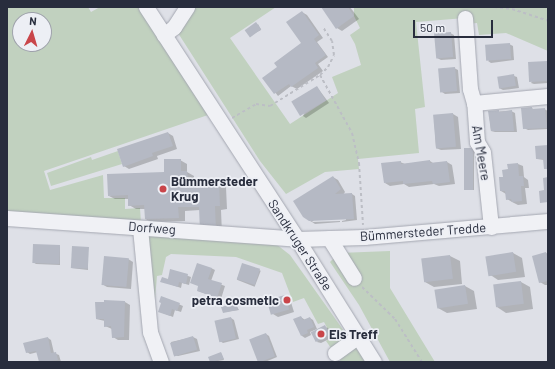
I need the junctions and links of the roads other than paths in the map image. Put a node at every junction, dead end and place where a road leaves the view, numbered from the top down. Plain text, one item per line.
1 (146, 7) edge
2 (187, 7) edge
3 (465, 18) dead end
4 (164, 35) junction
5 (548, 96) edge
6 (474, 103) junction
7 (7, 218) edge
8 (548, 221) edge
9 (490, 227) junction
10 (140, 228) junction
11 (329, 238) junction
12 (297, 239) junction
13 (354, 278) road end
14 (358, 336) junction
15 (335, 353) dead end
16 (161, 362) edge
17 (374, 362) edge

1 - 4 street, Sandkruger Straße
2 - 4 street
3 - 6 street, Am Meere
4 - 12 street, Sandkruger Straße
5 - 6 street
6 - 9 street, Am Meere
7 - 10 street, Dorfweg
8 - 9 street, Bümmersteder Tredde
9 - 11 street, Bümmersteder Tredde
10 - 12 street, Dorfweg
10 - 16 street
11 - 12 street, Bümmersteder Tredde
11 - 13 street
12 - 14 street, Sandkruger Straße
14 - 15 street
14 - 17 street, Sandkruger Straße

